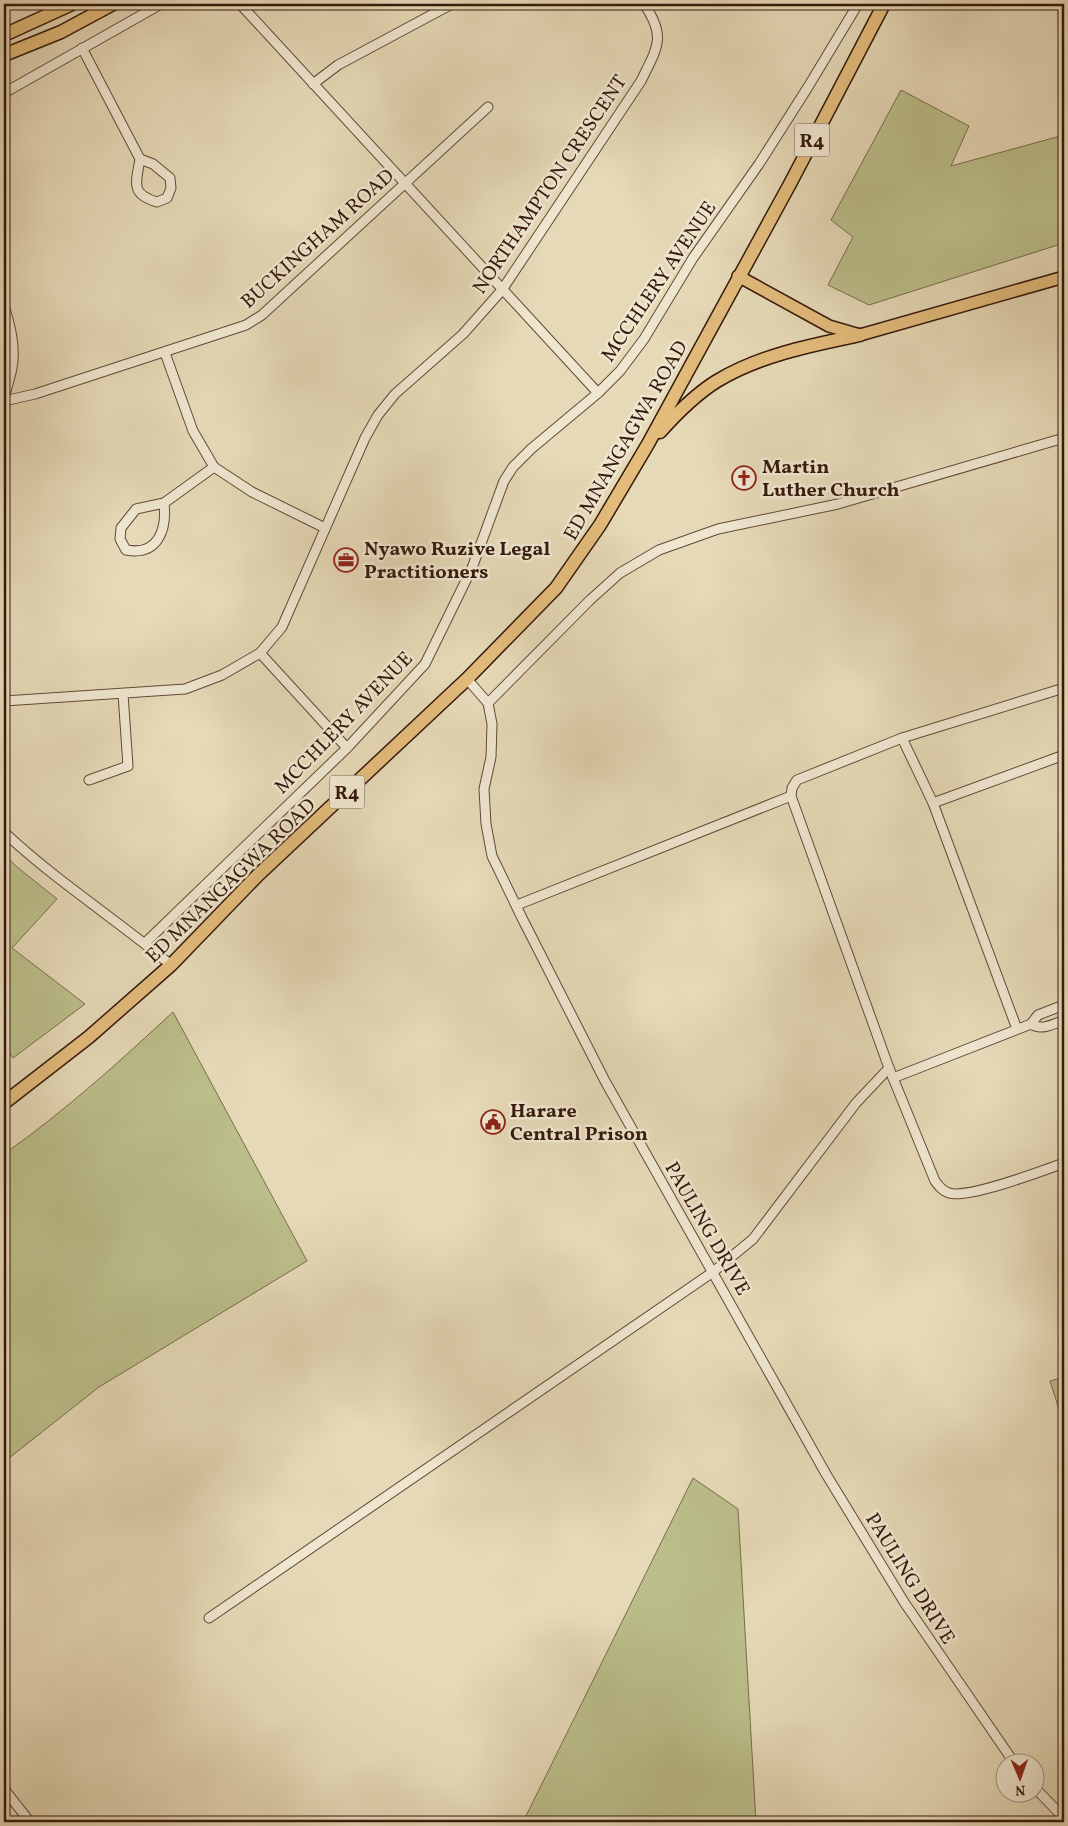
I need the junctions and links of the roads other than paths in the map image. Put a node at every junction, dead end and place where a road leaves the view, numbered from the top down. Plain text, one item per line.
1 (72, 4) edge
2 (113, 4) edge
3 (162, 4) edge
4 (240, 4) edge
5 (452, 4) edge
6 (644, 4) edge
7 (858, 4) edge
8 (882, 5) edge
9 (4, 35) edge
10 (82, 48) junction
11 (4, 55) edge
12 (313, 84) junction
13 (4, 94) edge
14 (488, 107) dead end
15 (140, 159) junction
16 (405, 183) junction
17 (738, 276) junction
18 (1064, 277) edge
19 (502, 290) junction
20 (4, 305) edge
21 (860, 336) junction
22 (165, 353) junction
23 (598, 393) junction
24 (4, 400) edge
25 (1064, 438) edge
26 (648, 444) junction
27 (214, 467) junction
28 (164, 503) junction
29 (324, 528) junction
30 (260, 653) junction
31 (467, 679) junction
32 (1064, 688) edge
33 (123, 694) junction
34 (4, 701) edge
35 (488, 704) junction
36 (902, 738) junction
37 (347, 748) junction
38 (1064, 755) edge
39 (89, 780) dead end
40 (790, 796) junction
41 (933, 803) junction
42 (4, 832) edge
43 (517, 906) junction
44 (145, 943) junction
45 (171, 965) junction
46 (1064, 1005) edge
47 (1064, 1020) edge
48 (1032, 1024) junction
49 (1017, 1029) junction
50 (889, 1068) junction
51 (893, 1078) junction
52 (4, 1103) edge
53 (1064, 1163) edge
54 (713, 1272) junction
55 (209, 1618) dead end
56 (1008, 1754) edge
57 (4, 1788) edge
58 (1046, 1799) edge
59 (1064, 1818) edge
60 (30, 1822) edge

1 - 9 highway
2 - 11 highway
3 - 10 street
4 - 12 street
5 - 12 street
6 - 19 street, NORTHAMPTON CRESCENT
7 - 23 street, MCCHLERY AVENUE
8 - 17 highway, R4
10 - 13 street
10 - 15 street
12 - 16 street
14 - 16 street, BUCKINGHAM ROAD
15 - 15 street
16 - 19 street
16 - 22 street, BUCKINGHAM ROAD
17 - 21 main road
17 - 26 highway, ED MNANGAGWA ROAD / R4
18 - 21 main road
19 - 23 street
19 - 29 street, NORTHAMPTON CRESCENT
20 - 24 street
21 - 26 highway
22 - 24 street, BUCKINGHAM ROAD
22 - 27 street
23 - 37 street, MCCHLERY AVENUE
25 - 35 street
26 - 31 highway, ED MNANGAGWA ROAD / R4
27 - 28 street
27 - 29 street
28 - 28 street
29 - 30 street, NORTHAMPTON CRESCENT
30 - 33 street, NORTHAMPTON CRESCENT
30 - 37 street
31 - 35 street
31 - 45 highway, ED MNANGAGWA ROAD / R4
32 - 36 street
33 - 34 street, NORTHAMPTON CRESCENT
33 - 39 street
35 - 43 street, PAULING DRIVE
36 - 40 street
36 - 41 street
37 - 44 street, MCCHLERY AVENUE
38 - 41 street
40 - 43 street
40 - 50 street
41 - 49 street
42 - 44 street
43 - 54 street, PAULING DRIVE
44 - 45 street
45 - 52 highway, ED MNANGAGWA ROAD / R4
46 - 48 street
47 - 48 street
48 - 49 street
49 - 51 street
50 - 51 street
50 - 54 street
51 - 53 street
54 - 55 street
54 - 56 street, PAULING DRIVE
57 - 60 street
58 - 59 street

